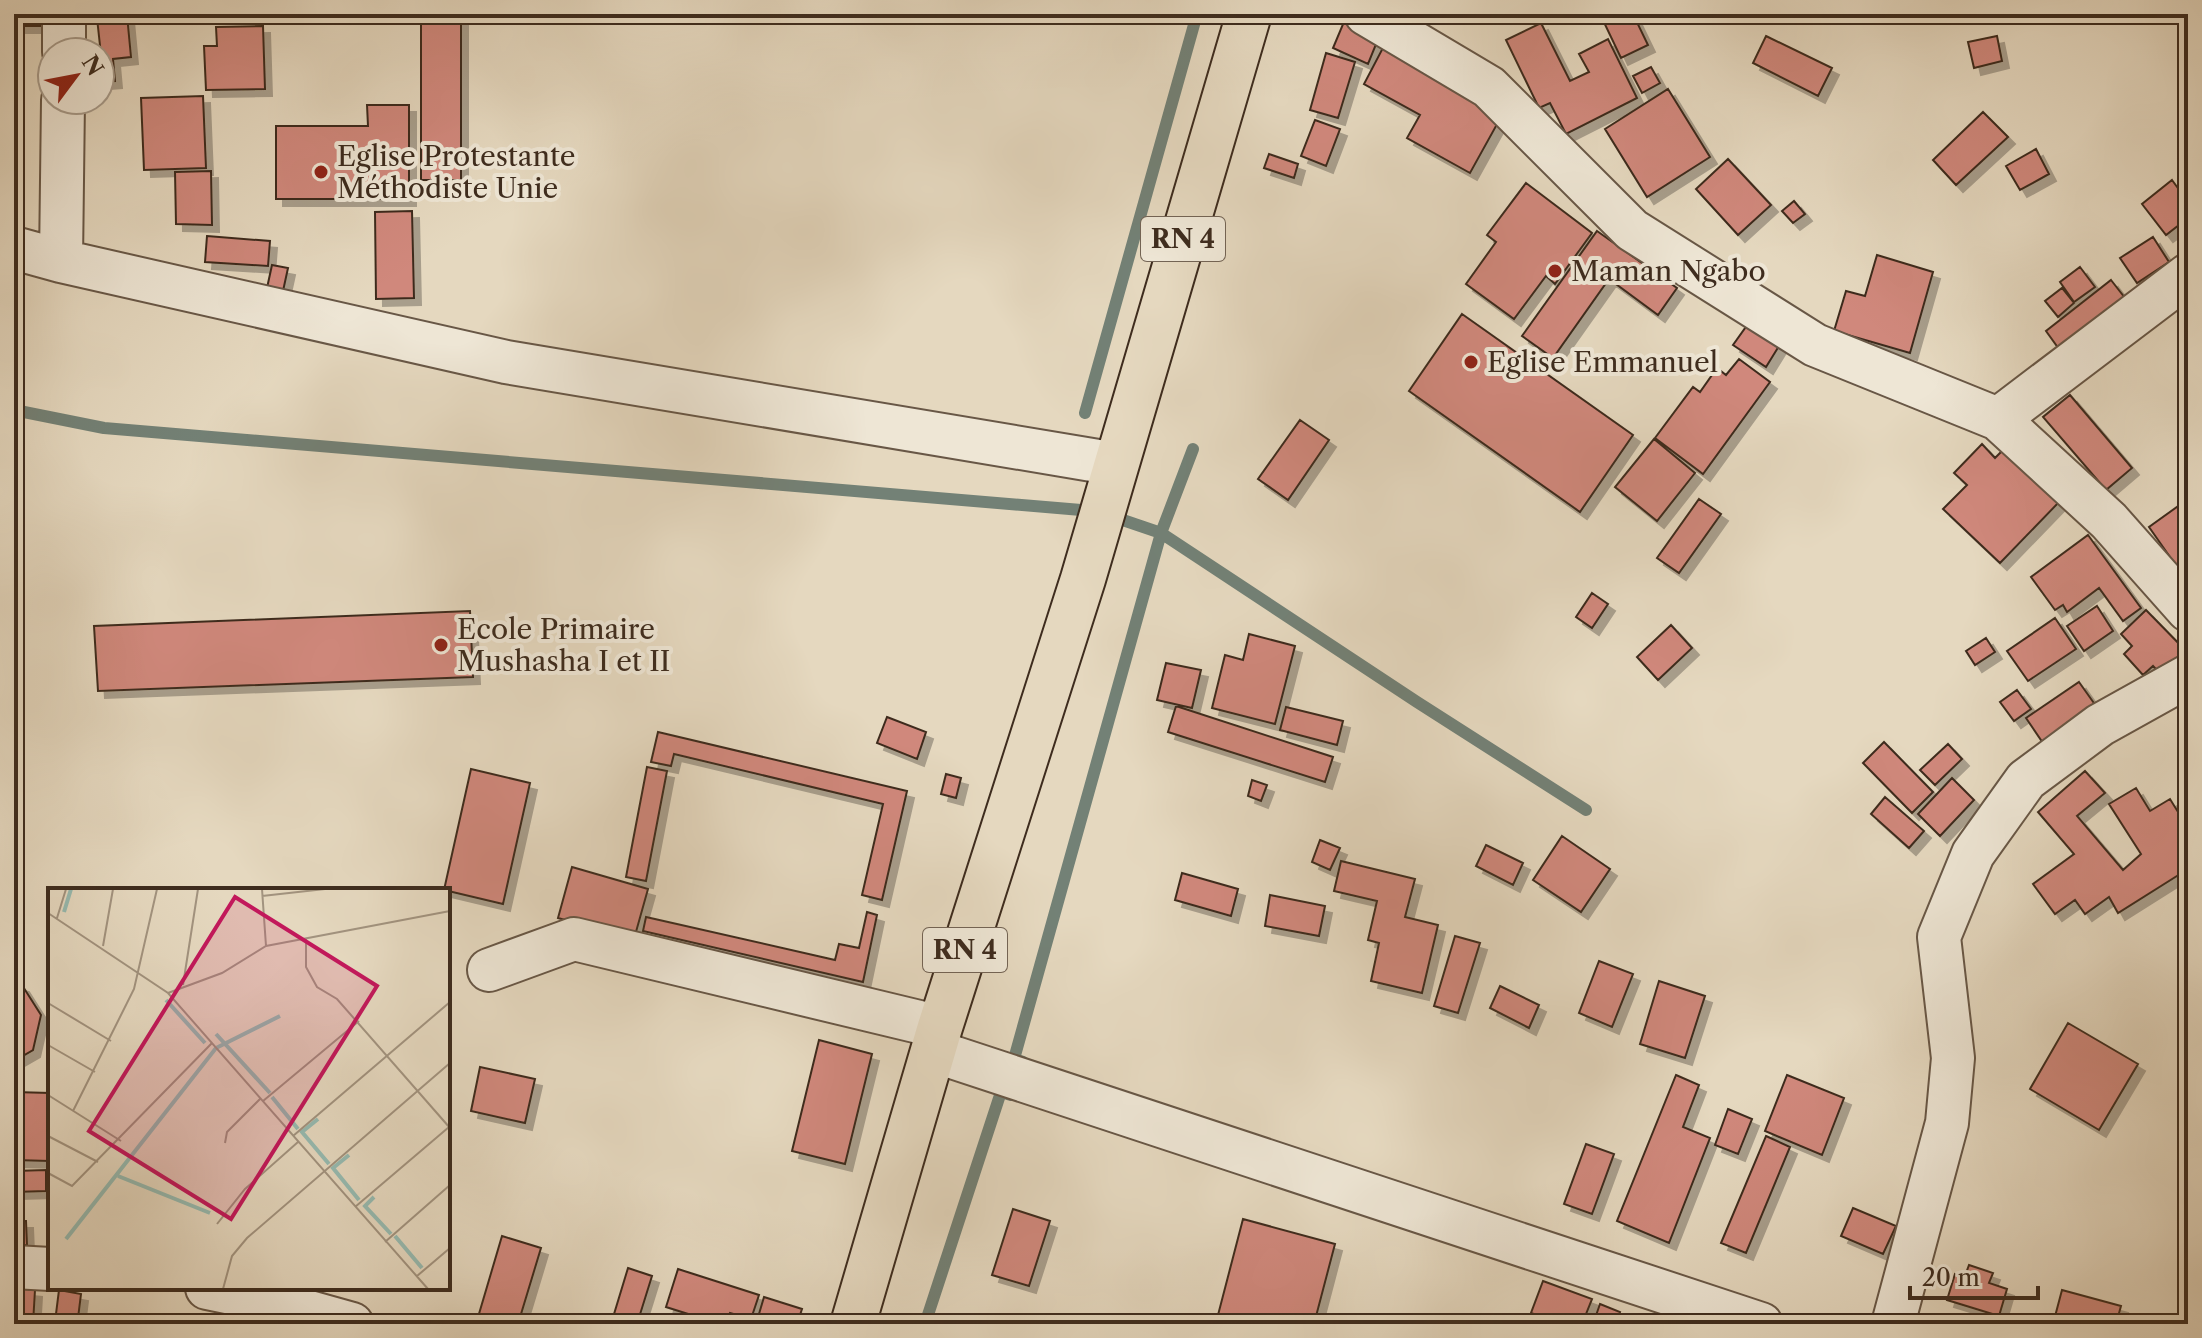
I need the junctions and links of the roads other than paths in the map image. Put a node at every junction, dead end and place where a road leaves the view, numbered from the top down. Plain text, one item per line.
1 (64, 14) edge
2 (1249, 14) edge
3 (1382, 17) edge
4 (64, 36) edge
5 (63, 116) edge
6 (14, 248) edge
7 (61, 261) junction
8 (2188, 275) edge
9 (1998, 419) junction
10 (1116, 464) junction
11 (2188, 610) edge
12 (2188, 676) edge
13 (489, 970) dead end
14 (937, 1039) junction
15 (14, 1267) edge
16 (48, 1269) edge
17 (217, 1290) edge
18 (352, 1324) edge
19 (853, 1324) edge
20 (1761, 1324) edge
21 (1893, 1324) edge

1 - 4 street
2 - 10 main road, RN 4
3 - 9 street
5 - 7 street
6 - 7 street
7 - 10 street
8 - 9 street
9 - 11 street
10 - 14 main road, RN 4
12 - 21 street
13 - 14 street
14 - 19 main road, RN 4
14 - 20 street
15 - 16 street
17 - 18 street

